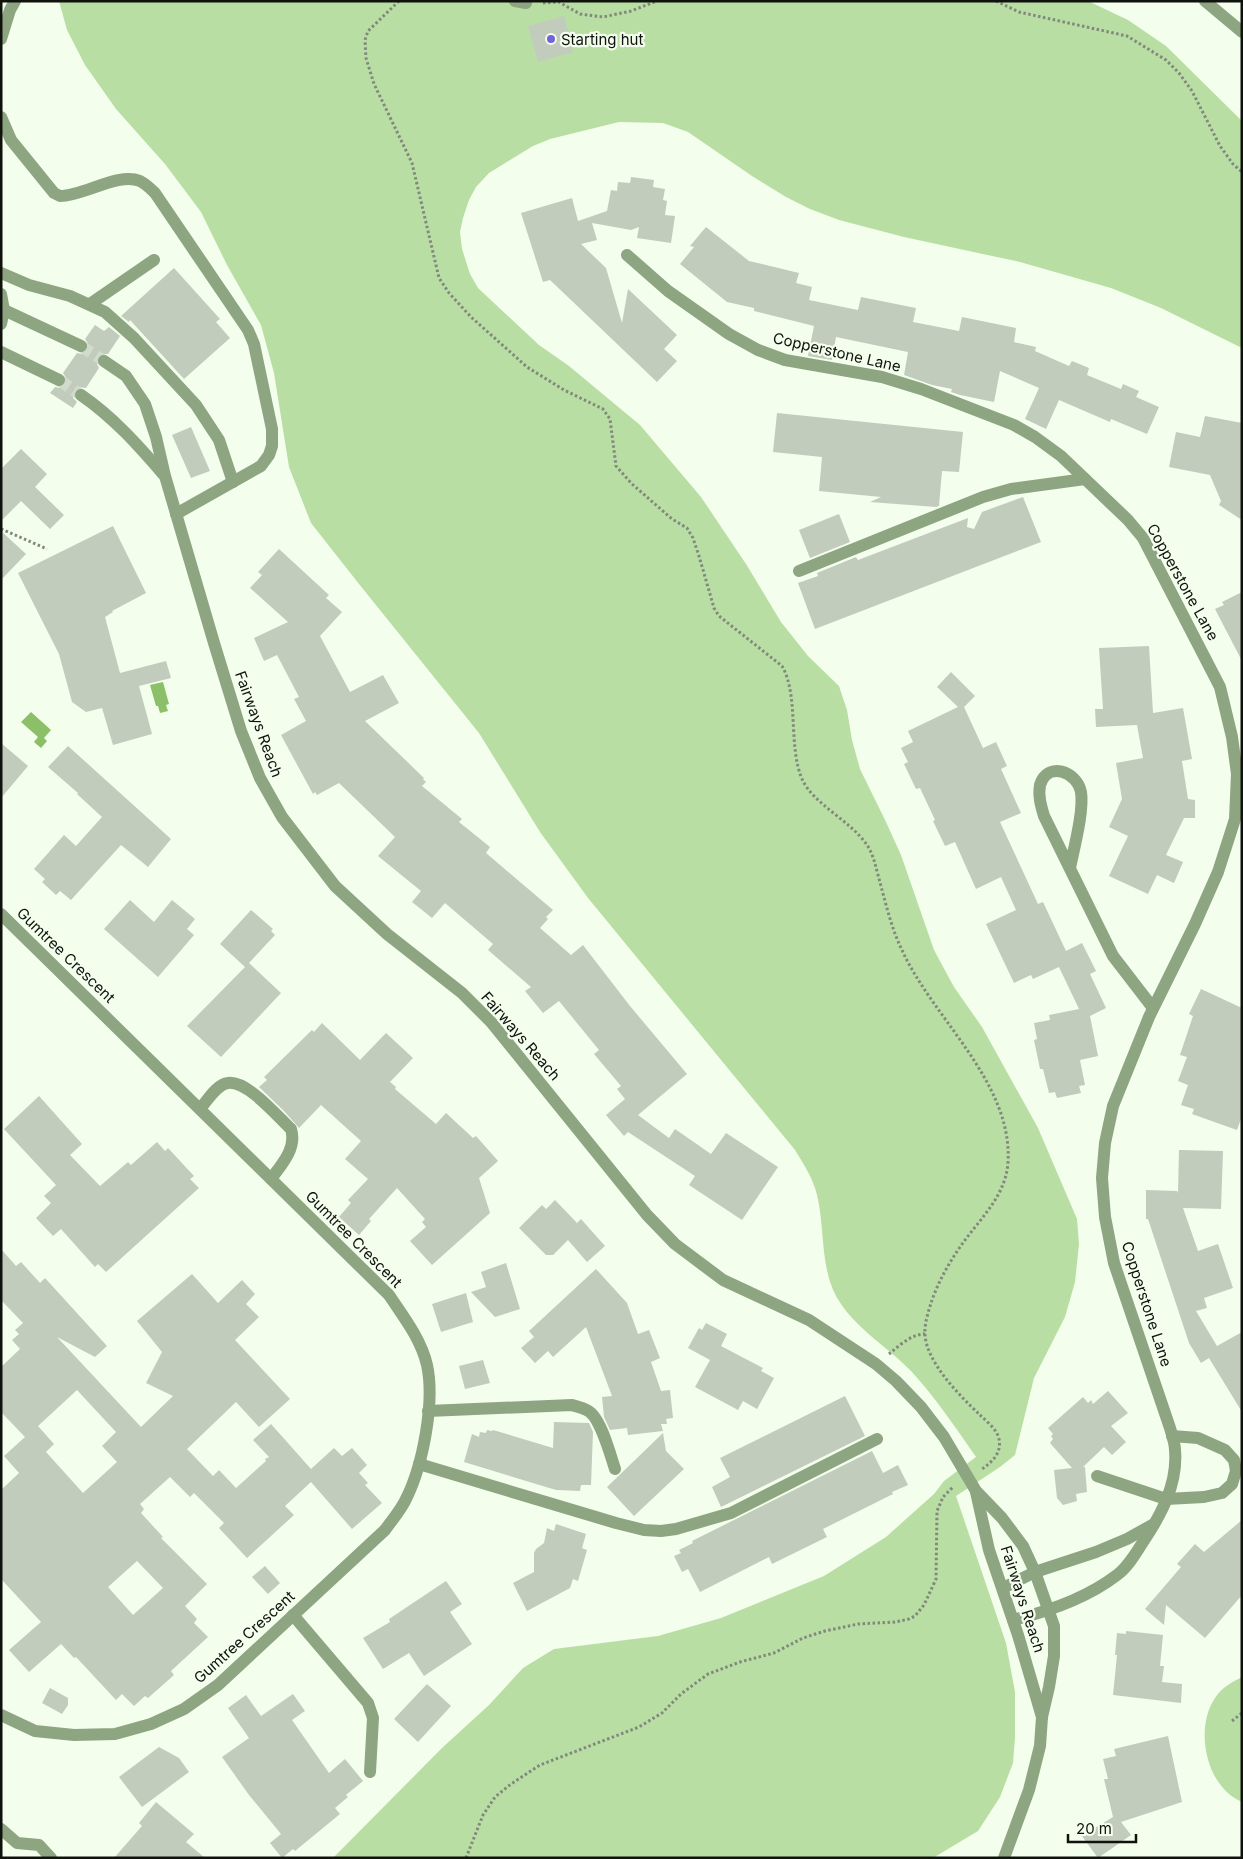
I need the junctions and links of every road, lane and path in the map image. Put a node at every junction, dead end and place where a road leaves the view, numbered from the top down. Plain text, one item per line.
1 (16, 1) edge
2 (399, 1) edge
3 (657, 1) edge
4 (996, 1) edge
5 (1205, 1) edge
6 (520, 2) edge
7 (1242, 32) edge
8 (1, 39) edge
9 (1, 117) edge
10 (1242, 172) edge
11 (627, 255) dead end
12 (154, 260) dead end
13 (1, 273) edge
14 (1, 294) edge
15 (90, 304) junction
16 (4, 310) junction
17 (1, 324) edge
18 (81, 346) tunnel mouth
19 (1, 352) edge
20 (104, 360) tunnel mouth
21 (59, 380) tunnel mouth
22 (81, 395) tunnel mouth
23 (165, 476) junction
24 (1085, 479) junction
25 (233, 482) junction
26 (176, 514) junction
27 (1, 529) edge
28 (47, 549) dead end
29 (799, 571) dead end
30 (1070, 868) junction
31 (1, 914) edge
32 (1153, 1008) junction
33 (200, 1110) junction
34 (271, 1179) junction
35 (925, 1334) junction
36 (876, 1364) junction
37 (428, 1411) junction
38 (1172, 1436) junction
39 (877, 1439) dead end
40 (419, 1464) junction
41 (615, 1469) dead end
42 (1097, 1476) dead end
43 (968, 1477) junction
44 (976, 1491) junction
45 (1166, 1499) junction
46 (1156, 1523) junction
47 (1035, 1572) junction
48 (1003, 1588) junction
49 (1048, 1611) junction
50 (293, 1615) junction
51 (1013, 1620) junction
52 (1242, 1713) edge
53 (1, 1715) edge
54 (1042, 1717) junction
55 (1232, 1721) dead end
56 (370, 1772) dead end
57 (1, 1829) edge
58 (51, 1858) edge
59 (466, 1858) edge
60 (1004, 1858) edge

1 - 8 street
2 - 35 path
3 - 6 path
4 - 10 path
5 - 7 street
9 - 25 street
11 - 24 street, Copperstone Lane
12 - 15 street
13 - 15 street
14 - 16 street
15 - 25 street
16 - 17 street
16 - 18 street
19 - 21 street
20 - 23 street, Fairways Reach
22 - 23 street, Fairways Reach
23 - 26 street, Fairways Reach
24 - 29 street
24 - 32 street, Copperstone Lane
25 - 26 street
26 - 36 street, Fairways Reach
27 - 28 path
30 - 30 street
30 - 32 street
31 - 33 street, Gumtree Crescent
32 - 38 street, Copperstone Lane
33 - 34 street, Gumtree Crescent
33 - 34 street
34 - 37 street, Gumtree Crescent
35 - 36 path
35 - 43 path
36 - 43 street, Fairways Reach
37 - 40 street, Gumtree Crescent
37 - 41 street
38 - 45 street, Copperstone Lane
38 - 45 street
39 - 40 street
40 - 50 street, Gumtree Crescent
42 - 45 street
43 - 44 street, Fairways Reach
43 - 59 path
44 - 47 street, Fairways Reach
44 - 48 street, Fairways Reach
45 - 46 street, Copperstone Lane
46 - 47 street
46 - 49 street, Copperstone Lane
47 - 48 street
47 - 49 street, Fairways Reach
48 - 51 street, Fairways Reach
49 - 51 street, Copperstone Lane
49 - 54 street, Fairways Reach
50 - 53 street, Gumtree Crescent
50 - 56 street
51 - 54 street, Fairways Reach
52 - 55 path
54 - 60 street, Fairways Reach
57 - 58 street

